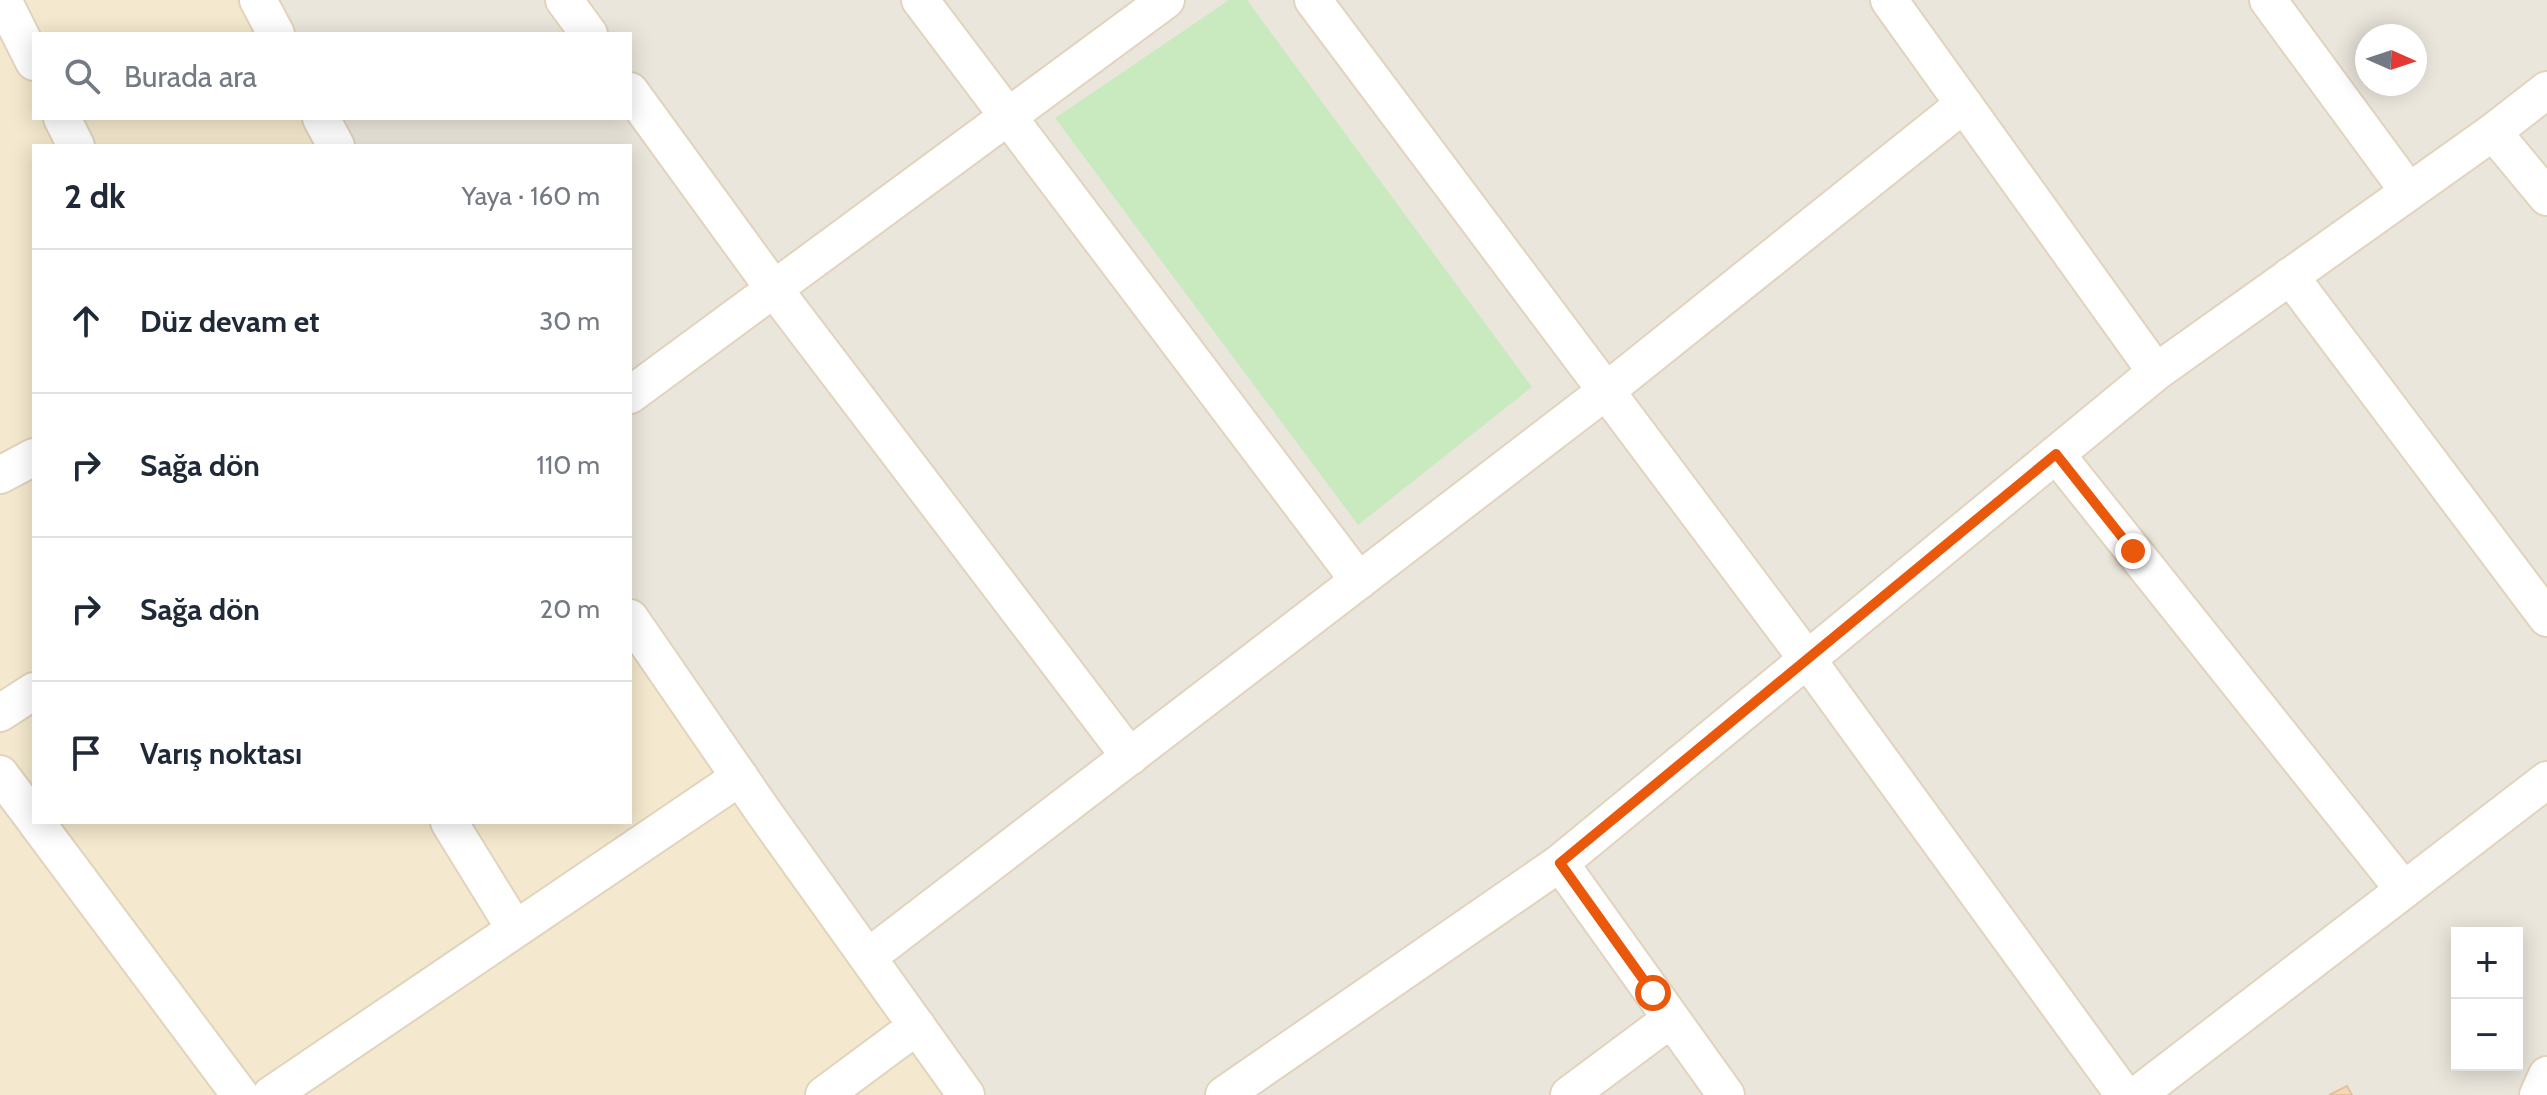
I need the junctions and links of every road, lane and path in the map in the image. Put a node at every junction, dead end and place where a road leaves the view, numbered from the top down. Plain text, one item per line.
1 (3, 0) edge
2 (258, 0) edge
3 (564, 0) edge
4 (920, 0) edge
5 (1166, 0) edge
6 (1313, 0) edge
7 (1889, 0) edge
8 (2268, 0) edge
9 (275, 32) edge
10 (588, 32) edge
11 (32, 58) edge
12 (2547, 90) edge
13 (632, 94) edge
14 (1964, 104) junction
15 (1009, 115) junction
16 (63, 120) edge
17 (322, 120) edge
18 (2493, 132) junction
19 (75, 144) edge
20 (335, 144) edge
21 (2409, 192) junction
22 (2547, 197) edge
23 (2290, 276) junction
24 (774, 289) junction
25 (2156, 372) junction
26 (1606, 391) junction
27 (632, 394) edge
28 (2056, 454) junction
29 (32, 458) edge
30 (0, 475) edge
31 (1359, 581) junction
32 (2547, 618) edge
33 (632, 621) edge
34 (1807, 659) junction
35 (32, 692) edge
36 (0, 713) edge
37 (1130, 757) junction
38 (0, 774) edge
39 (740, 777) junction
40 (2547, 780) edge
41 (32, 817) edge
42 (37, 824) edge
43 (450, 824) edge
44 (1560, 863) junction
45 (2404, 890) junction
46 (515, 929) junction
47 (868, 957) junction
48 (1671, 1019) junction
49 (917, 1026) junction
50 (2547, 1075) edge
51 (240, 1095) edge
52 (271, 1095) edge
53 (824, 1095) edge
54 (966, 1095) edge
55 (1224, 1095) edge
56 (1569, 1095) edge
57 (1726, 1095) edge
58 (2124, 1095) edge
59 (2137, 1095) edge
60 (2538, 1095) edge

1 - 11 street
2 - 9 street
3 - 10 street
4 - 15 street
5 - 15 street
6 - 26 street
7 - 14 street
8 - 21 street
12 - 18 street
13 - 24 street
14 - 25 street
14 - 26 street
15 - 24 street
15 - 31 street
16 - 19 street
17 - 20 street
18 - 21 street
18 - 22 street
21 - 23 street
23 - 25 street
23 - 32 street
24 - 27 street
24 - 37 street
25 - 28 street
26 - 31 street
26 - 34 street
28 - 34 street
28 - 45 street
29 - 30 street
31 - 37 street
33 - 39 street
34 - 44 street
34 - 58 street
35 - 36 street
37 - 47 street
38 - 41 street
39 - 46 street
39 - 47 street
40 - 45 street
42 - 51 street
43 - 46 street
44 - 48 street
44 - 55 street
45 - 59 street
46 - 52 street
47 - 49 street
48 - 56 street
48 - 57 street
49 - 53 street
49 - 54 street
50 - 60 street

